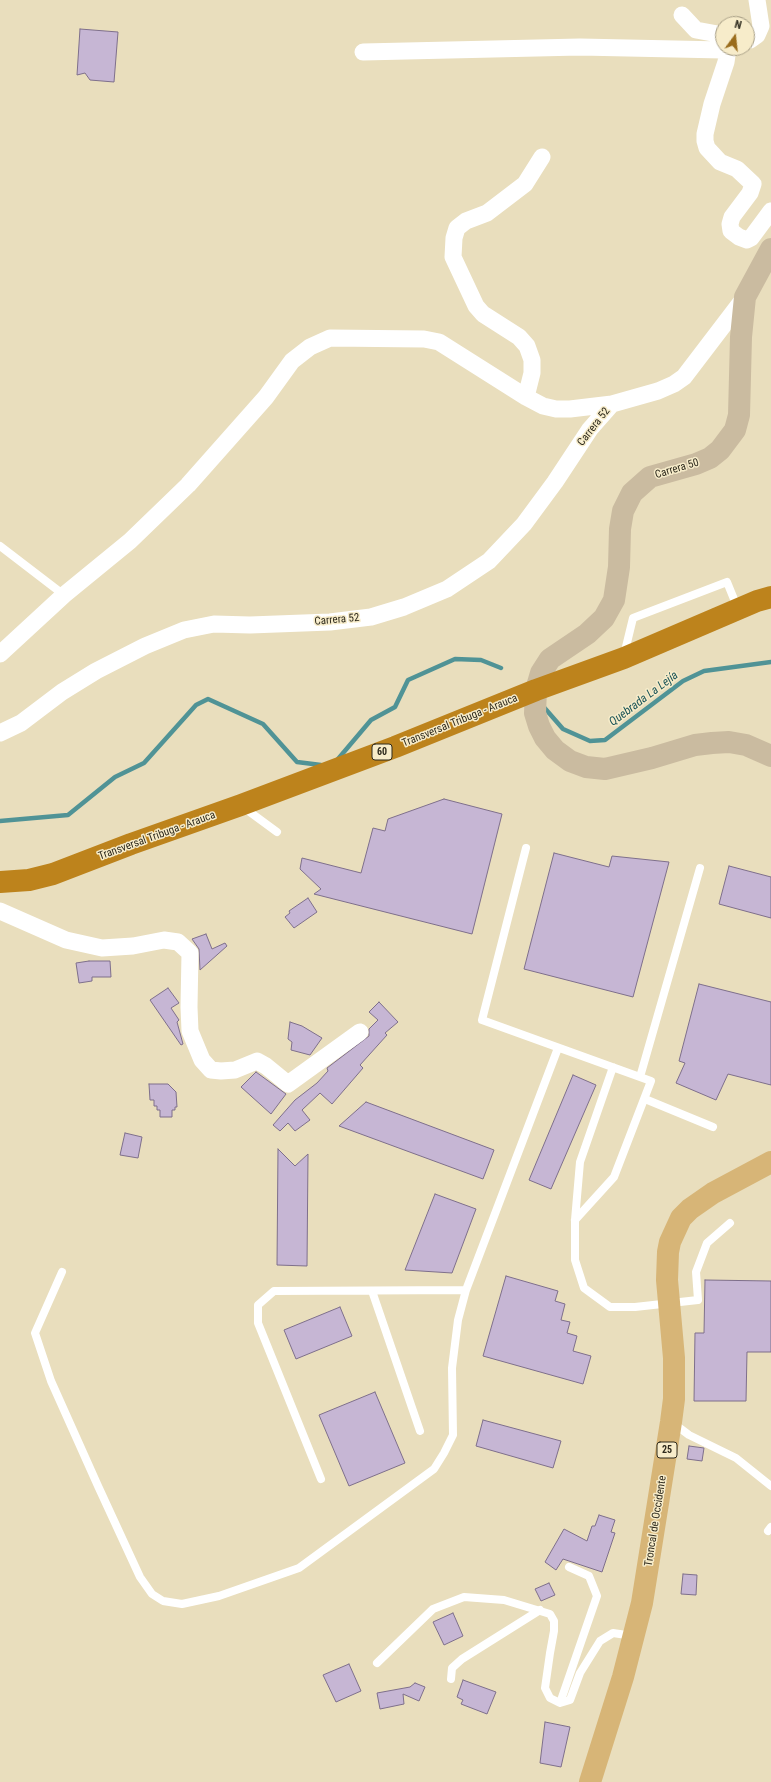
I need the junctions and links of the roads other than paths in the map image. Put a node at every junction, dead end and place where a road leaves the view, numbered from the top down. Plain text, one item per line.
1 (757, 0) edge
2 (682, 15) dead end
3 (715, 34) edge
4 (755, 37) edge
5 (363, 52) dead end
6 (542, 158) dead end
7 (771, 211) edge
8 (771, 249) edge
9 (745, 297) junction
10 (526, 397) junction
11 (612, 404) junction
12 (0, 546) edge
13 (64, 595) junction
14 (759, 599) edge
15 (0, 654) edge
16 (624, 658) junction
17 (536, 690) junction
18 (0, 733) edge
19 (771, 756) edge
20 (241, 805) junction
21 (277, 832) dead end
22 (526, 848) dead end
23 (700, 868) dead end
24 (0, 882) edge
25 (0, 911) edge
26 (360, 1032) dead end
27 (558, 1048) junction
28 (613, 1067) junction
29 (640, 1077) junction
30 (645, 1099) junction
31 (713, 1127) dead end
32 (771, 1162) edge
33 (574, 1220) junction
34 (730, 1223) dead end
35 (62, 1272) dead end
36 (466, 1290) junction
37 (372, 1291) junction
38 (670, 1304) junction
39 (671, 1422) junction
40 (420, 1431) dead end
41 (321, 1479) dead end
42 (771, 1486) edge
43 (570, 1567) dead end
44 (540, 1610) junction
45 (634, 1636) junction
46 (377, 1663) dead end
47 (451, 1679) dead end
48 (560, 1703) junction
49 (590, 1782) edge

1 - 4 street
2 - 3 street
5 - 7 street
6 - 10 street
8 - 9 main road, Carrera 50
9 - 11 street
9 - 17 main road, Carrera 50
10 - 11 street
10 - 13 street
11 - 18 street, Carrera 52
12 - 13 lane
13 - 15 street
14 - 16 highway, Transversal Tribuga - Arauca / 60
14 - 16 lane
16 - 17 highway, Transversal Tribuga - Arauca / 60
17 - 19 main road, Carrera 50
17 - 20 highway, Transversal Tribuga - Arauca / 60
20 - 21 lane
20 - 24 highway, Transversal Tribuga - Arauca / 60
22 - 27 lane
23 - 29 lane
25 - 26 street
27 - 28 lane
27 - 36 lane
28 - 29 lane
28 - 33 lane
29 - 30 lane
30 - 31 lane
30 - 33 lane
32 - 38 main road, Troncal de Occidente / 25
33 - 38 lane
34 - 38 lane
35 - 36 lane
36 - 37 lane
37 - 40 lane
37 - 41 lane
38 - 39 main road, Troncal de Occidente / 25
39 - 42 lane
39 - 45 main road, Troncal de Occidente / 25
43 - 48 lane
44 - 46 lane
44 - 47 lane
44 - 48 lane
45 - 48 lane
45 - 49 main road, Troncal de Occidente / 25

